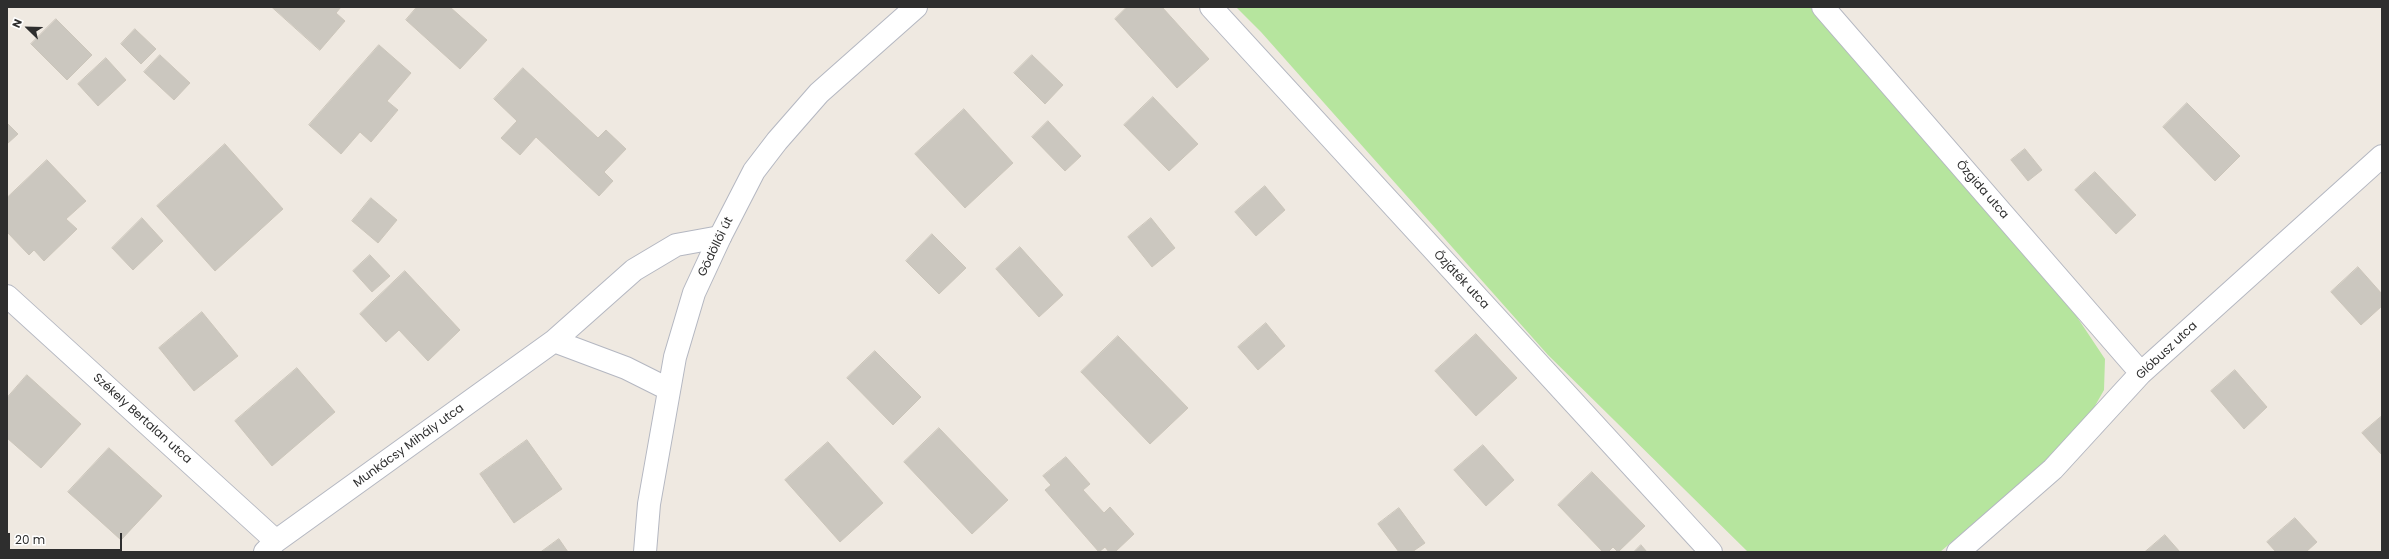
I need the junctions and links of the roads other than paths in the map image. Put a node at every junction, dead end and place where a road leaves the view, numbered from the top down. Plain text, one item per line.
1 (916, 7) edge
2 (1211, 7) edge
3 (1823, 7) edge
4 (2382, 156) edge
5 (720, 237) junction
6 (7, 296) edge
7 (554, 341) junction
8 (2142, 373) junction
9 (668, 389) junction
10 (271, 547) edge
11 (646, 551) edge
12 (1712, 552) edge
13 (1958, 552) edge

1 - 5 street, Gödöllői út
2 - 12 street, Őzjáték utca
3 - 8 street, Őzgida utca
4 - 8 street, Glóbusz utca
5 - 7 street, Munkácsy Mihály utca
5 - 9 street, Gödöllői út
6 - 10 street, Székely Bertalan utca
7 - 9 street
7 - 10 street, Munkácsy Mihály utca
8 - 13 street, Glóbusz utca
9 - 11 street, Gödöllői út

